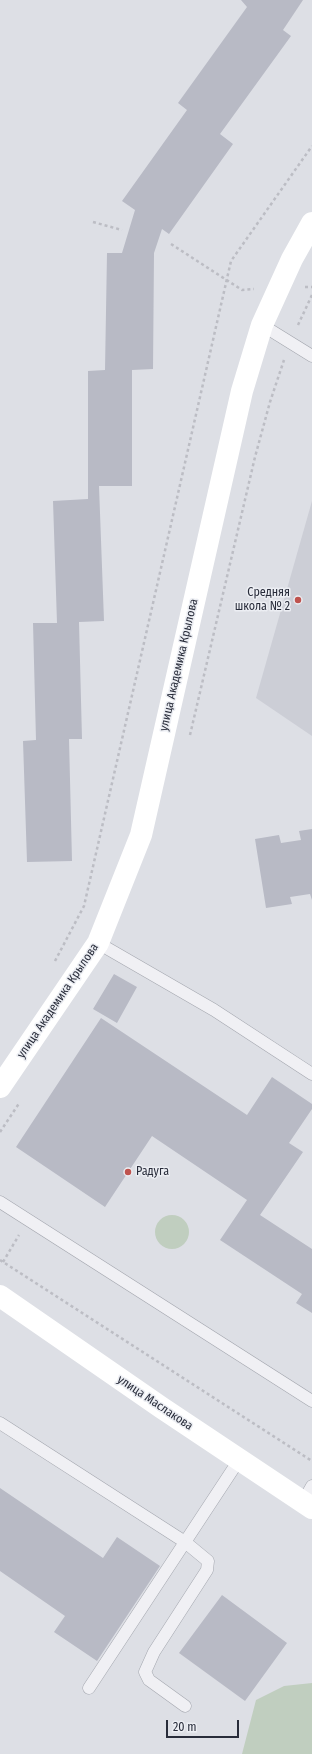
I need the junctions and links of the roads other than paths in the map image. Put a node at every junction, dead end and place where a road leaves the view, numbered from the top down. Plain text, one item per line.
1 (312, 223) edge
2 (262, 325) junction
3 (312, 356) edge
4 (98, 943) junction
5 (312, 1074) edge
6 (0, 1087) edge
7 (0, 1202) edge
8 (0, 1296) edge
9 (312, 1401) edge
10 (0, 1423) edge
11 (239, 1460) junction
12 (309, 1499) edge
13 (185, 1542) junction
14 (89, 1688) dead end
15 (184, 1706) dead end

1 - 2 street, улица Академика Крылова
2 - 3 lane
2 - 4 street, улица Академика Крылова
4 - 5 lane
4 - 6 street, улица Академика Крылова
7 - 9 lane
8 - 11 street, улица Маслакова
10 - 13 lane
11 - 12 street, улица Маслакова
11 - 13 lane
13 - 14 lane
13 - 15 lane

